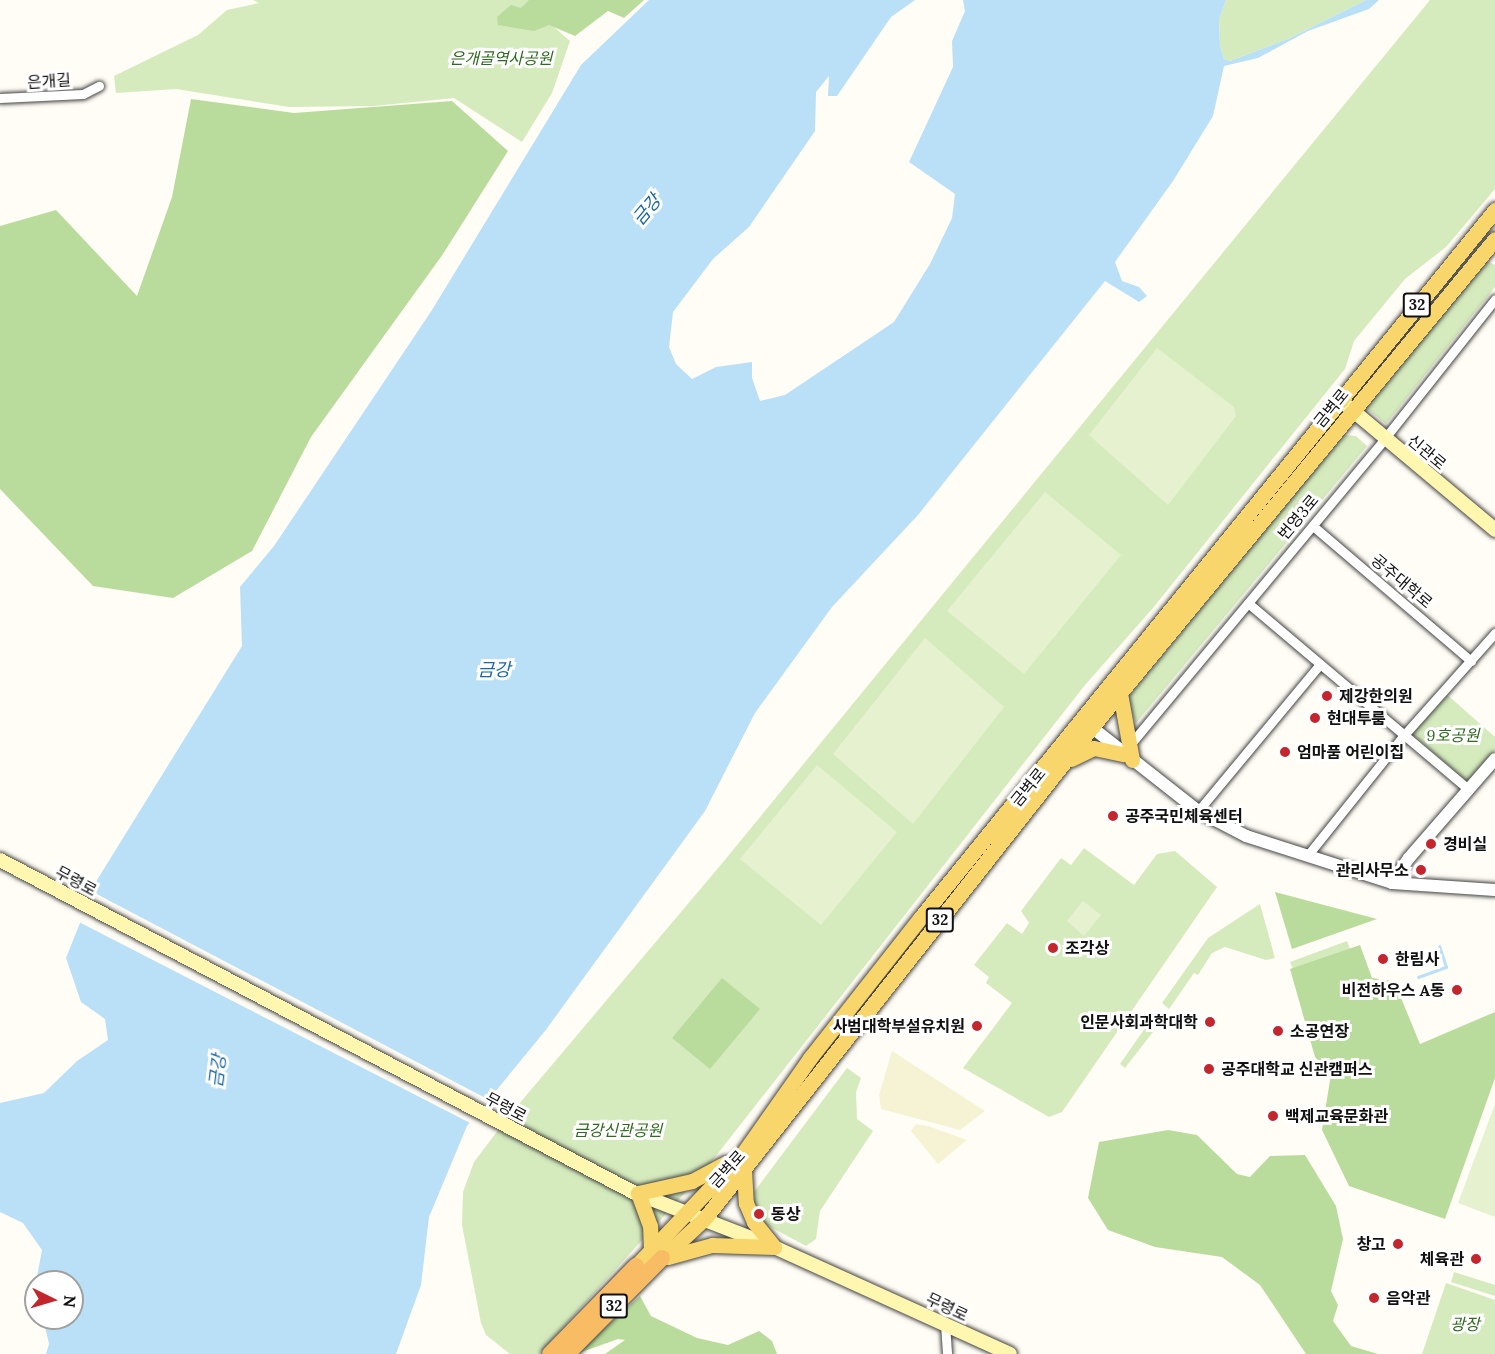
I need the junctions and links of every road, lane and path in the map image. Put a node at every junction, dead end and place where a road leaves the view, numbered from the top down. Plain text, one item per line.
1 (99, 86) dead end
2 (0, 98) edge
3 (1495, 210) edge
4 (1492, 247) edge
5 (1495, 299) edge
6 (1338, 399) junction
7 (1353, 411) junction
8 (1385, 438) junction
9 (1313, 526) junction
10 (1495, 530) edge
11 (1248, 603) junction
12 (1495, 633) edge
13 (1471, 660) junction
14 (1320, 664) junction
15 (1120, 693) junction
16 (1086, 723) junction
17 (1404, 735) junction
18 (1128, 754) junction
19 (1495, 759) edge
20 (1062, 766) junction
21 (1469, 790) junction
22 (1198, 811) junction
23 (1306, 856) junction
24 (0, 860) edge
25 (1392, 883) junction
26 (1495, 890) edge
27 (744, 1152) junction
28 (744, 1169) junction
29 (636, 1192) junction
30 (689, 1211) junction
31 (705, 1218) junction
32 (774, 1247) junction
33 (656, 1255) junction
34 (636, 1266) joint
35 (945, 1324) junction
36 (550, 1354) edge
37 (567, 1354) edge
38 (946, 1354) edge
39 (1010, 1354) edge

1 - 2 street, 은개길
3 - 6 main road, 금벽로 / 32
4 - 7 main road, 금벽로 / 32
5 - 8 street, 번영3로
6 - 7 main road, 신관로
6 - 16 main road, 금벽로 / 32
7 - 8 main road, 신관로
7 - 15 main road, 금벽로 / 32
8 - 9 street, 번영3로
8 - 10 main road, 신관로
9 - 11 street, 번영3로
9 - 13 street, 공주대학로
11 - 14 street
11 - 18 street, 번영3로
12 - 13 street
13 - 17 street
14 - 17 street
14 - 22 street
15 - 16 main road, 금벽로 / 32
15 - 18 main road
16 - 18 street
16 - 20 main road, 금벽로 / 32
16 - 27 main road, 금벽로 / 32
17 - 21 street
17 - 23 street
18 - 20 main road
18 - 22 street
19 - 21 street
20 - 28 main road, 금벽로 / 32
21 - 25 street
22 - 23 street
23 - 25 street
24 - 29 main road, 무령로
25 - 26 street
27 - 29 main road
27 - 30 main road, 금벽로 / 32
28 - 31 main road, 금벽로 / 32
28 - 32 main road
29 - 30 main road, 무령로
29 - 33 main road
30 - 31 main road, 무령로
30 - 33 main road, 금벽로 / 32
31 - 32 main road, 무령로
31 - 33 main road, 금벽로 / 32
32 - 33 main road
32 - 35 main road, 무령로
33 - 34 main road, 금벽로 / 32
33 - 37 highway, 금벽로 / 32
34 - 36 highway, 금벽로 / 32
35 - 38 street
35 - 39 main road, 무령로

